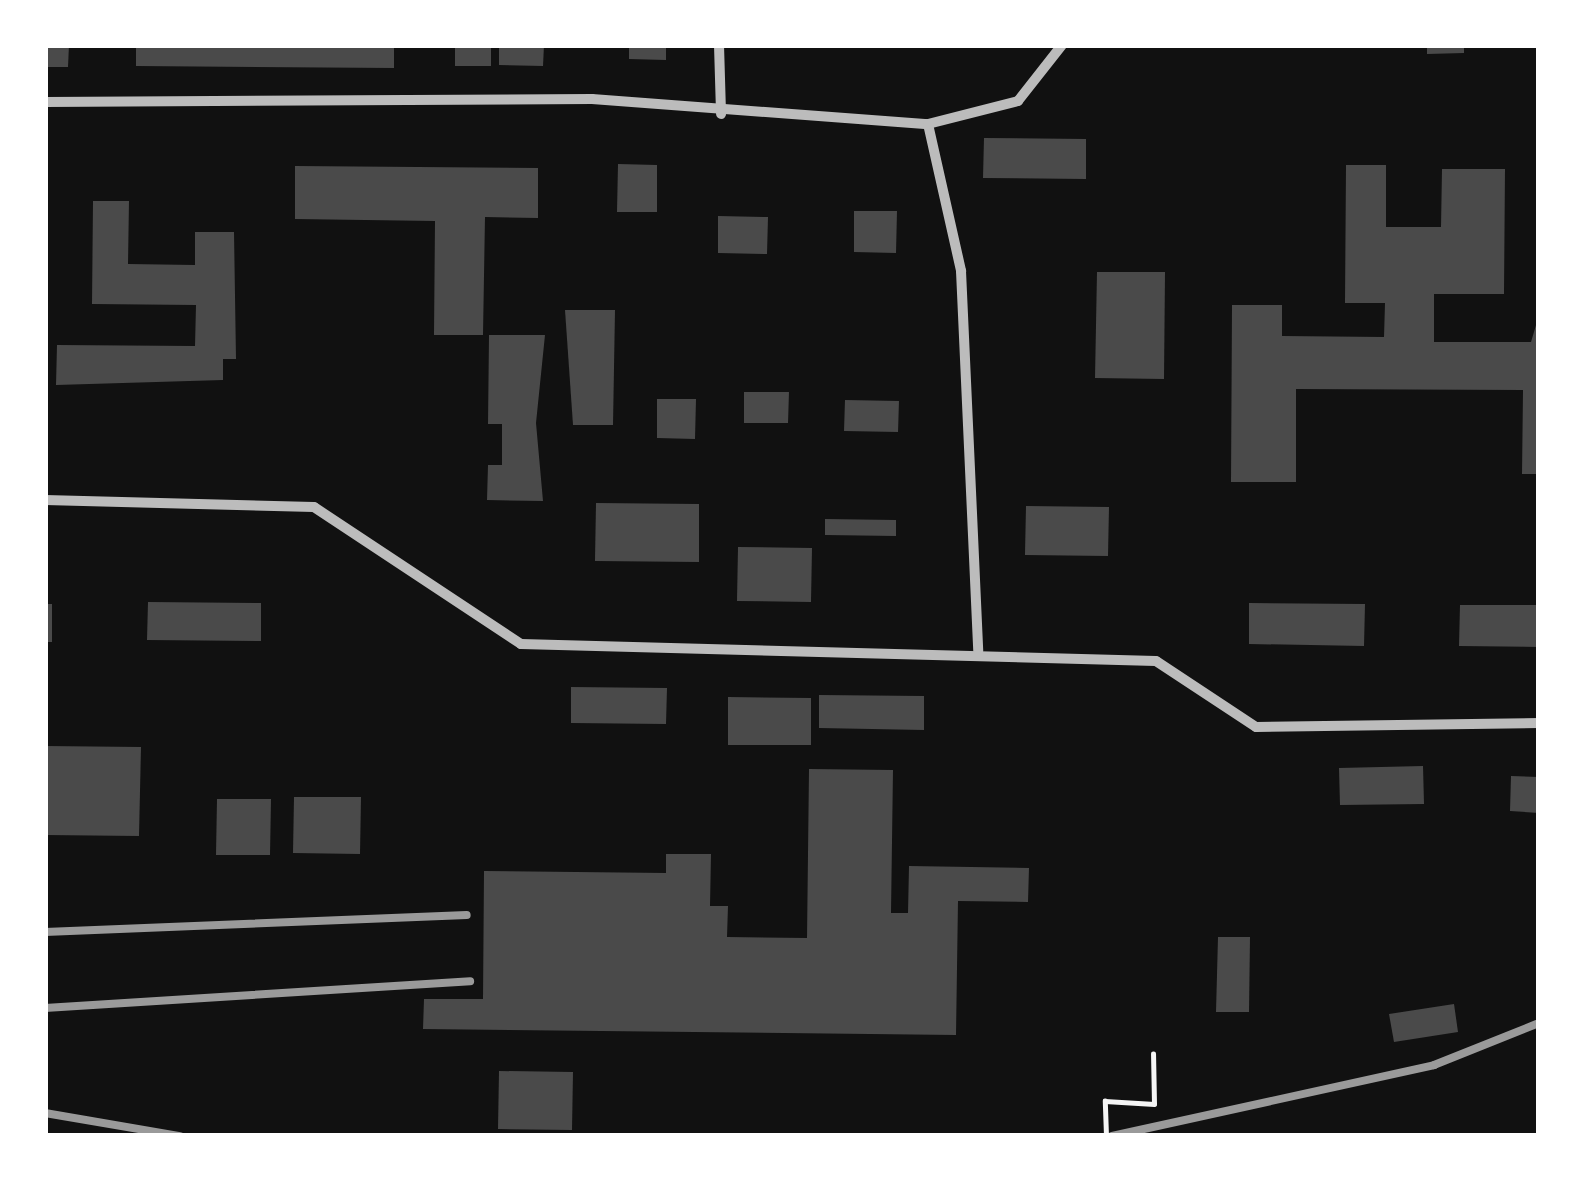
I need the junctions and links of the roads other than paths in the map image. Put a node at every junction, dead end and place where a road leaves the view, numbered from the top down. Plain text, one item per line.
1 (719, 45) edge
2 (1062, 45) edge
3 (45, 103) edge
4 (721, 114) junction
5 (928, 124) junction
6 (45, 500) edge
7 (978, 651) junction
8 (1539, 723) edge

1 - 4 street
2 - 5 street
3 - 4 street
4 - 5 street
5 - 7 street
6 - 7 street
7 - 8 street

